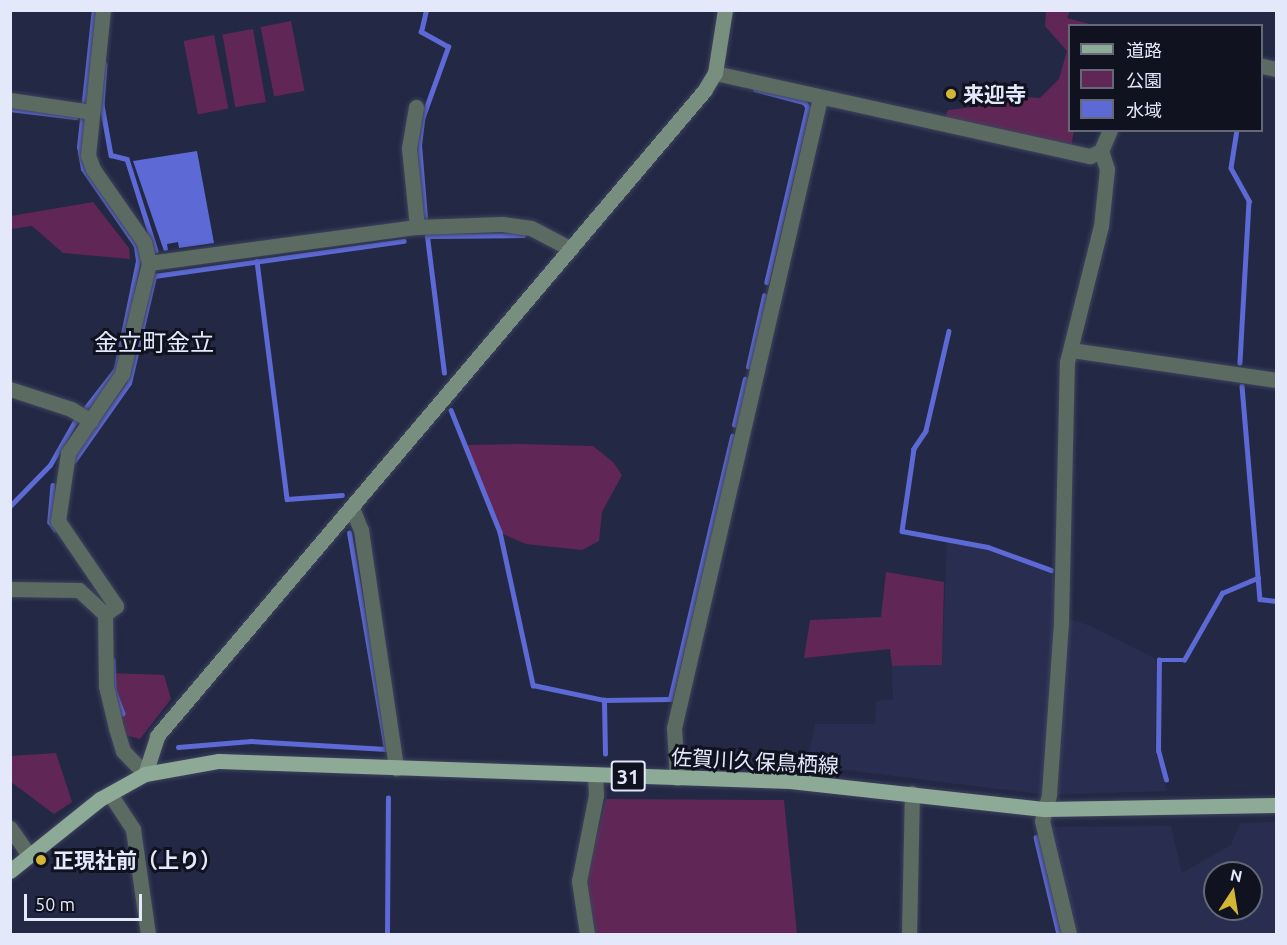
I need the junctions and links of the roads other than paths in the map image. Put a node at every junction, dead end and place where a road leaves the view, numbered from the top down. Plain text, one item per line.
1 (103, 10) edge
2 (725, 10) edge
3 (715, 73) junction
4 (820, 98) junction
5 (10, 100) edge
6 (416, 107) dead end
7 (92, 112) junction
8 (1109, 132) edge
9 (1101, 151) junction
10 (417, 227) junction
11 (571, 249) junction
12 (149, 263) junction
13 (1071, 350) junction
14 (1276, 380) edge
15 (10, 389) edge
16 (90, 421) junction
17 (352, 508) junction
18 (10, 590) edge
19 (105, 614) junction
20 (396, 768) junction
21 (145, 774) junction
22 (595, 775) junction
23 (677, 778) junction
24 (912, 793) junction
25 (110, 794) junction
26 (1276, 805) edge
27 (1045, 809) junction
28 (10, 828) edge
29 (29, 855) junction
30 (10, 870) edge
31 (148, 934) edge
32 (587, 934) edge
33 (909, 934) edge
34 (1069, 934) edge

1 - 7 street
2 - 3 street
3 - 4 street
3 - 11 street
4 - 9 street
4 - 23 street
5 - 7 street
6 - 10 street
7 - 12 street
8 - 9 street
9 - 13 street
10 - 11 street
10 - 12 street
11 - 17 street
12 - 16 street
13 - 14 street
13 - 27 street
15 - 16 street
16 - 19 street
17 - 20 street
17 - 21 street
18 - 19 street
19 - 21 street
20 - 21 main road, 佐賀川久保鳥栖線 / 31
20 - 22 main road, 佐賀川久保鳥栖線 / 31
21 - 25 main road, 佐賀川久保鳥栖線 / 31
22 - 23 main road, 佐賀川久保鳥栖線 / 31
22 - 32 street
23 - 24 main road, 佐賀川久保鳥栖線 / 31
24 - 27 main road, 佐賀川久保鳥栖線 / 31
24 - 33 street
25 - 29 main road, 佐賀川久保鳥栖線 / 31
25 - 31 street
26 - 27 main road, 佐賀川久保鳥栖線 / 31
27 - 34 street
28 - 29 street
29 - 30 main road, 佐賀川久保鳥栖線 / 31

